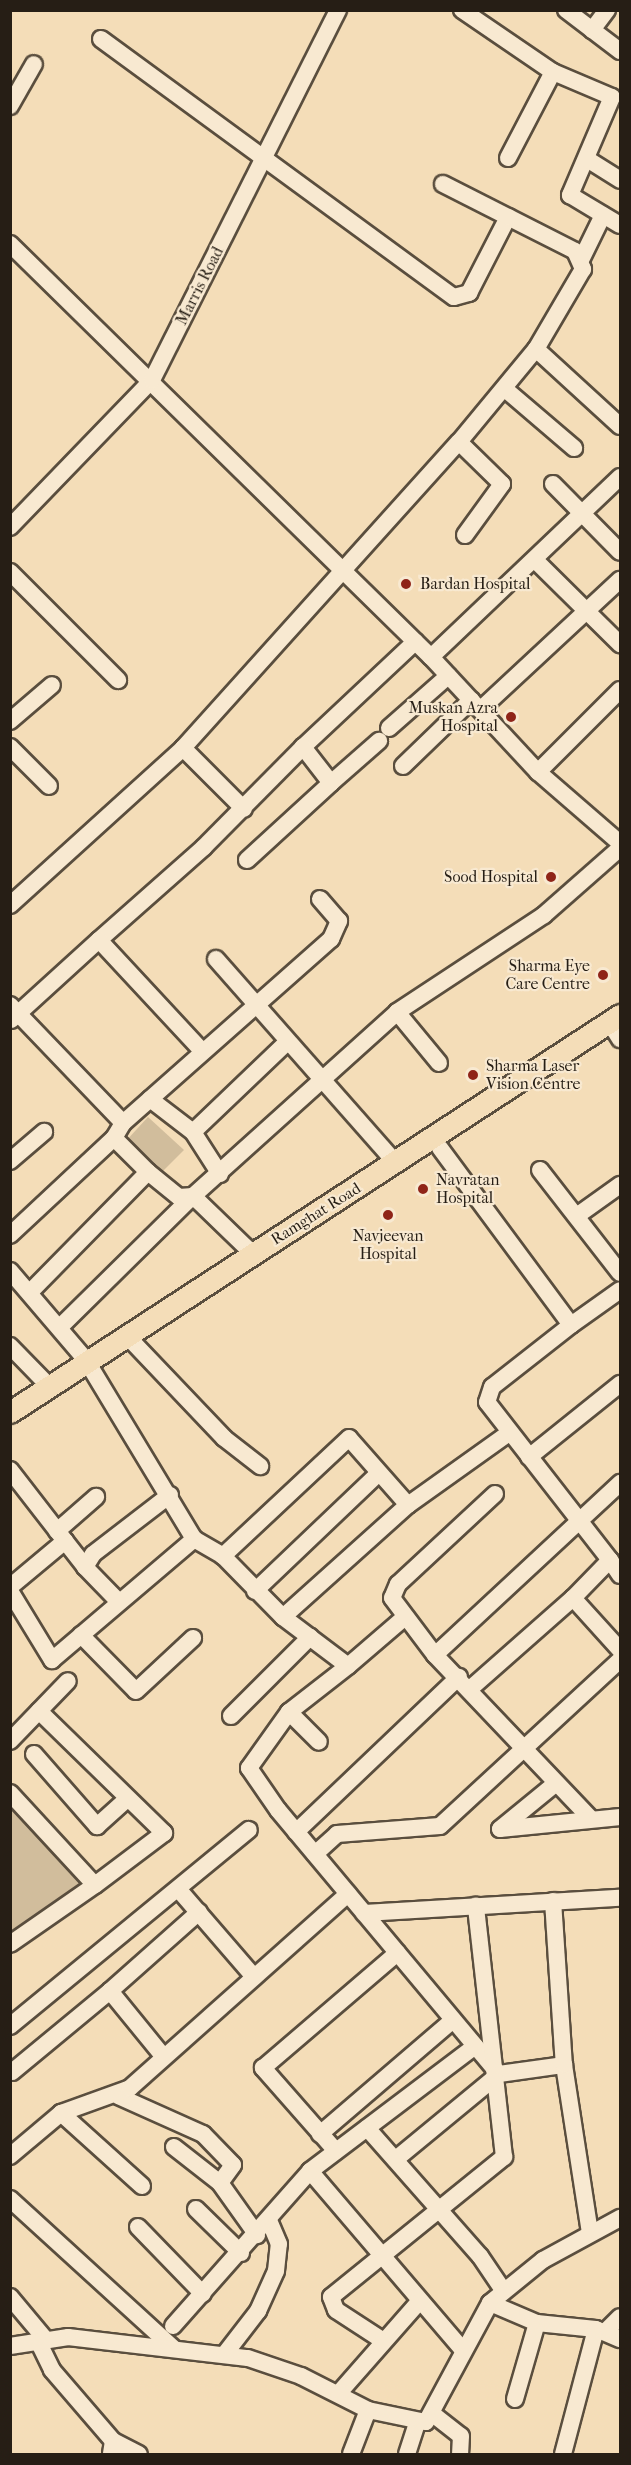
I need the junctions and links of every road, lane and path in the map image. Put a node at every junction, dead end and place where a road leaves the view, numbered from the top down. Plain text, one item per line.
1 (338, 10) edge
2 (462, 10) edge
3 (566, 10) edge
4 (607, 10) edge
5 (592, 30) junction
6 (101, 39) dead end
7 (621, 51) edge
8 (34, 64) dead end
9 (554, 72) junction
10 (10, 106) edge
11 (508, 158) dead end
12 (587, 159) junction
13 (265, 160) junction
14 (621, 180) edge
15 (443, 183) dead end
16 (603, 215) junction
17 (508, 217) junction
18 (621, 225) edge
19 (10, 244) edge
20 (581, 260) junction
21 (536, 349) junction
22 (152, 380) junction
23 (505, 389) junction
24 (621, 426) edge
25 (459, 442) junction
26 (574, 448) dead end
27 (621, 477) edge
28 (553, 484) dead end
29 (582, 514) junction
30 (10, 527) edge
31 (465, 535) dead end
32 (621, 552) edge
33 (535, 560) junction
34 (10, 572) edge
35 (344, 573) junction
36 (621, 580) edge
37 (587, 612) junction
38 (415, 642) junction
39 (621, 644) edge
40 (430, 657) junction
41 (448, 676) junction
42 (118, 680) dead end
43 (52, 685) dead end
44 (621, 690) edge
45 (476, 704) junction
46 (10, 721) edge
47 (389, 728) dead end
48 (379, 741) dead end
49 (10, 747) edge
50 (303, 747) junction
51 (183, 748) junction
52 (403, 766) dead end
53 (538, 772) junction
54 (331, 783) junction
55 (49, 786) dead end
56 (244, 809) junction
57 (621, 843) edge
58 (621, 848) edge
59 (247, 860) dead end
60 (320, 899) dead end
61 (10, 905) edge
62 (99, 940) junction
63 (216, 959) dead end
64 (255, 1008) junction
65 (397, 1012) junction
66 (13, 1013) edge
67 (618, 1028) edge
68 (286, 1043) junction
69 (202, 1051) junction
70 (439, 1063) dead end
71 (321, 1081) junction
72 (150, 1099) junction
73 (123, 1123) junction
74 (44, 1131) dead end
75 (193, 1132) junction
76 (114, 1138) junction
77 (440, 1148) junction
78 (10, 1161) edge
79 (396, 1163) junction
80 (540, 1170) dead end
81 (148, 1172) junction
82 (220, 1174) junction
83 (621, 1185) edge
84 (193, 1196) junction
85 (578, 1215) junction
86 (10, 1235) edge
87 (253, 1254) junction
88 (10, 1271) edge
89 (621, 1273) edge
90 (621, 1290) edge
91 (30, 1292) junction
92 (571, 1325) junction
93 (61, 1326) junction
94 (130, 1339) junction
95 (10, 1346) edge
96 (88, 1364) junction
97 (621, 1384) edge
98 (49, 1386) junction
99 (10, 1412) edge
100 (10, 1423) edge
101 (509, 1433) junction
102 (529, 1457) junction
103 (260, 1466) dead end
104 (10, 1470) edge
105 (379, 1473) junction
106 (621, 1483) edge
107 (495, 1494) dead end
108 (170, 1495) junction
109 (96, 1497) dead end
110 (408, 1505) junction
111 (579, 1518) junction
112 (61, 1536) junction
113 (194, 1539) junction
114 (223, 1556) junction
115 (610, 1560) junction
116 (85, 1567) junction
117 (621, 1575) edge
118 (10, 1589) edge
119 (255, 1591) junction
120 (573, 1598) junction
121 (119, 1602) junction
122 (283, 1617) junction
123 (405, 1617) junction
124 (81, 1635) junction
125 (310, 1637) junction
126 (193, 1638) dead end
127 (621, 1650) edge
128 (435, 1655) junction
129 (621, 1660) edge
130 (348, 1666) junction
131 (68, 1681) dead end
132 (465, 1683) junction
133 (39, 1711) junction
134 (289, 1712) junction
135 (231, 1716) dead end
136 (10, 1741) edge
137 (320, 1742) dead end
138 (529, 1749) junction
139 (34, 1754) dead end
140 (555, 1784) junction
141 (10, 1793) edge
142 (128, 1799) junction
143 (621, 1817) edge
144 (591, 1820) junction
145 (249, 1830) dead end
146 (296, 1832) junction
147 (315, 1854) junction
148 (95, 1885) junction
149 (180, 1890) junction
150 (348, 1894) junction
151 (621, 1898) edge
152 (553, 1901) junction
153 (476, 1906) junction
154 (199, 1912) junction
155 (364, 1913) junction
156 (10, 1944) edge
157 (397, 1953) junction
158 (254, 1977) junction
159 (111, 1991) junction
160 (453, 2020) junction
161 (10, 2026) edge
162 (475, 2046) junction
163 (163, 2056) junction
164 (564, 2065) junction
165 (499, 2074) junction
166 (12, 2075) edge
167 (118, 2096) junction
168 (61, 2113) junction
169 (367, 2128) junction
170 (320, 2134) junction
171 (174, 2147) dead end
172 (336, 2151) junction
173 (10, 2156) edge
174 (396, 2159) junction
175 (310, 2171) junction
176 (220, 2182) junction
177 (142, 2186) dead end
178 (10, 2199) edge
179 (196, 2209) dead end
180 (442, 2211) junction
181 (621, 2218) edge
182 (270, 2221) junction
183 (138, 2227) dead end
184 (590, 2232) junction
185 (257, 2235) junction
186 (241, 2253) junction
187 (380, 2255) junction
188 (503, 2290) junction
189 (202, 2294) junction
190 (10, 2297) edge
191 (490, 2302) junction
192 (418, 2303) junction
193 (621, 2317) edge
194 (537, 2323) junction
195 (173, 2326) dead end
196 (607, 2333) edge
197 (382, 2340) junction
198 (42, 2341) junction
199 (10, 2346) edge
200 (174, 2349) junction
201 (462, 2349) junction
202 (224, 2355) junction
203 (338, 2394) junction
204 (515, 2399) dead end
205 (368, 2410) junction
206 (434, 2415) junction
207 (417, 2424) junction
208 (112, 2448) edge
209 (139, 2454) edge
210 (351, 2454) edge
211 (407, 2454) edge
212 (460, 2454) edge
213 (563, 2454) edge

1 - 13 street, Marris Road
2 - 9 street
3 - 5 street
4 - 5 street
5 - 7 street
6 - 13 street
8 - 10 street
9 - 11 street
9 - 12 street
12 - 14 street
12 - 16 street
13 - 17 street
13 - 22 street, Marris Road
15 - 17 street
16 - 18 street
16 - 20 street
17 - 20 street
19 - 22 street
20 - 21 street
21 - 23 street
21 - 24 street
22 - 30 street, Marris Road
22 - 35 street
23 - 25 street
23 - 26 street
25 - 31 street
25 - 35 street
27 - 29 street
28 - 29 street
29 - 32 street
29 - 33 street
33 - 37 street
33 - 40 street
34 - 42 street
35 - 38 street
35 - 51 street
36 - 37 street
37 - 39 street
37 - 45 street
38 - 40 street
38 - 50 street
40 - 41 street
41 - 45 street
41 - 47 street
43 - 46 street
44 - 53 street
45 - 52 street
45 - 53 street
48 - 54 street
49 - 55 street
50 - 54 street
50 - 56 street
51 - 56 street
51 - 61 street
53 - 57 street
54 - 59 street
56 - 62 street
58 - 65 street
60 - 64 street
62 - 66 street
62 - 69 street
63 - 64 street
64 - 68 street
64 - 69 street
65 - 70 street
65 - 71 street
66 - 73 street
67 - 77 main road, Ramghat Road
67 - 79 main road, Ramghat Road
68 - 71 street
68 - 75 street
69 - 72 street
71 - 79 street
71 - 82 street
72 - 73 street
72 - 75 street
73 - 76 street
74 - 78 street
75 - 82 street
76 - 81 street
76 - 86 street
77 - 92 street
77 - 94 main road, Ramghat Road
79 - 87 main road, Ramghat Road
80 - 85 street
81 - 84 street
81 - 91 street
82 - 84 street
83 - 85 street
84 - 87 street
84 - 93 street
85 - 89 street
87 - 94 main road, Ramghat Road
88 - 91 street
90 - 92 street
91 - 93 street
92 - 101 street
93 - 96 street
94 - 96 main road, Ramghat Road
94 - 103 street
95 - 98 street
96 - 98 main road, Ramghat Road
96 - 100 main road, Ramghat Road
96 - 108 street
97 - 102 street
98 - 99 main road, Ramghat Road
101 - 102 street
101 - 110 street
102 - 111 street
104 - 112 street
105 - 110 street
105 - 114 street
105 - 119 street
106 - 111 street
107 - 123 street
108 - 113 street
108 - 116 street
109 - 112 street
110 - 122 street
111 - 115 street
111 - 128 street
112 - 116 street
112 - 118 street
113 - 114 street
113 - 121 street
114 - 119 street
115 - 117 street
115 - 120 street
116 - 121 street
118 - 124 street
119 - 122 street
120 - 127 street
120 - 132 street
121 - 124 street
122 - 125 street
123 - 128 street
123 - 130 street
124 - 126 street
125 - 130 street
125 - 135 street
128 - 132 street
129 - 138 street
130 - 134 street
131 - 133 street
132 - 138 street
132 - 146 street
133 - 136 street
133 - 142 street
134 - 137 street
134 - 146 street
138 - 140 street
138 - 147 street
139 - 142 street
140 - 144 street
140 - 144 street
141 - 148 street
142 - 148 street
143 - 144 street
145 - 149 street
146 - 147 street
147 - 150 street
148 - 156 street
149 - 154 street
149 - 161 street
150 - 155 street
150 - 158 street
151 - 152 street
152 - 153 street
152 - 164 street
153 - 155 street
153 - 165 street
154 - 158 street
154 - 159 street
155 - 157 street
157 - 160 street
157 - 170 street
158 - 163 street
159 - 163 street
159 - 166 street
160 - 162 street
160 - 170 street
162 - 165 street
162 - 169 street
163 - 167 street
164 - 165 street
164 - 184 street
165 - 174 street
165 - 180 street
167 - 168 street
167 - 176 street
168 - 173 street
168 - 177 street
169 - 172 street
169 - 174 street
170 - 172 street
171 - 176 street
172 - 175 street
174 - 180 street
175 - 182 street
175 - 187 street
176 - 185 street
178 - 200 street
179 - 186 street
180 - 187 street
180 - 188 street
181 - 184 street
182 - 185 street
182 - 202 street
183 - 189 street
184 - 188 street
185 - 186 street
186 - 189 street
187 - 192 street
187 - 197 street
188 - 191 street
189 - 195 street
190 - 198 street
191 - 194 street
191 - 201 street
192 - 197 street
192 - 201 street
193 - 196 street
194 - 196 street
194 - 204 street
196 - 213 street
197 - 203 street
198 - 199 street
198 - 200 street
198 - 208 street
200 - 202 street
201 - 206 street
202 - 203 street
203 - 205 street
205 - 207 street
205 - 210 street
206 - 207 street
206 - 212 street
207 - 211 street
208 - 209 street

